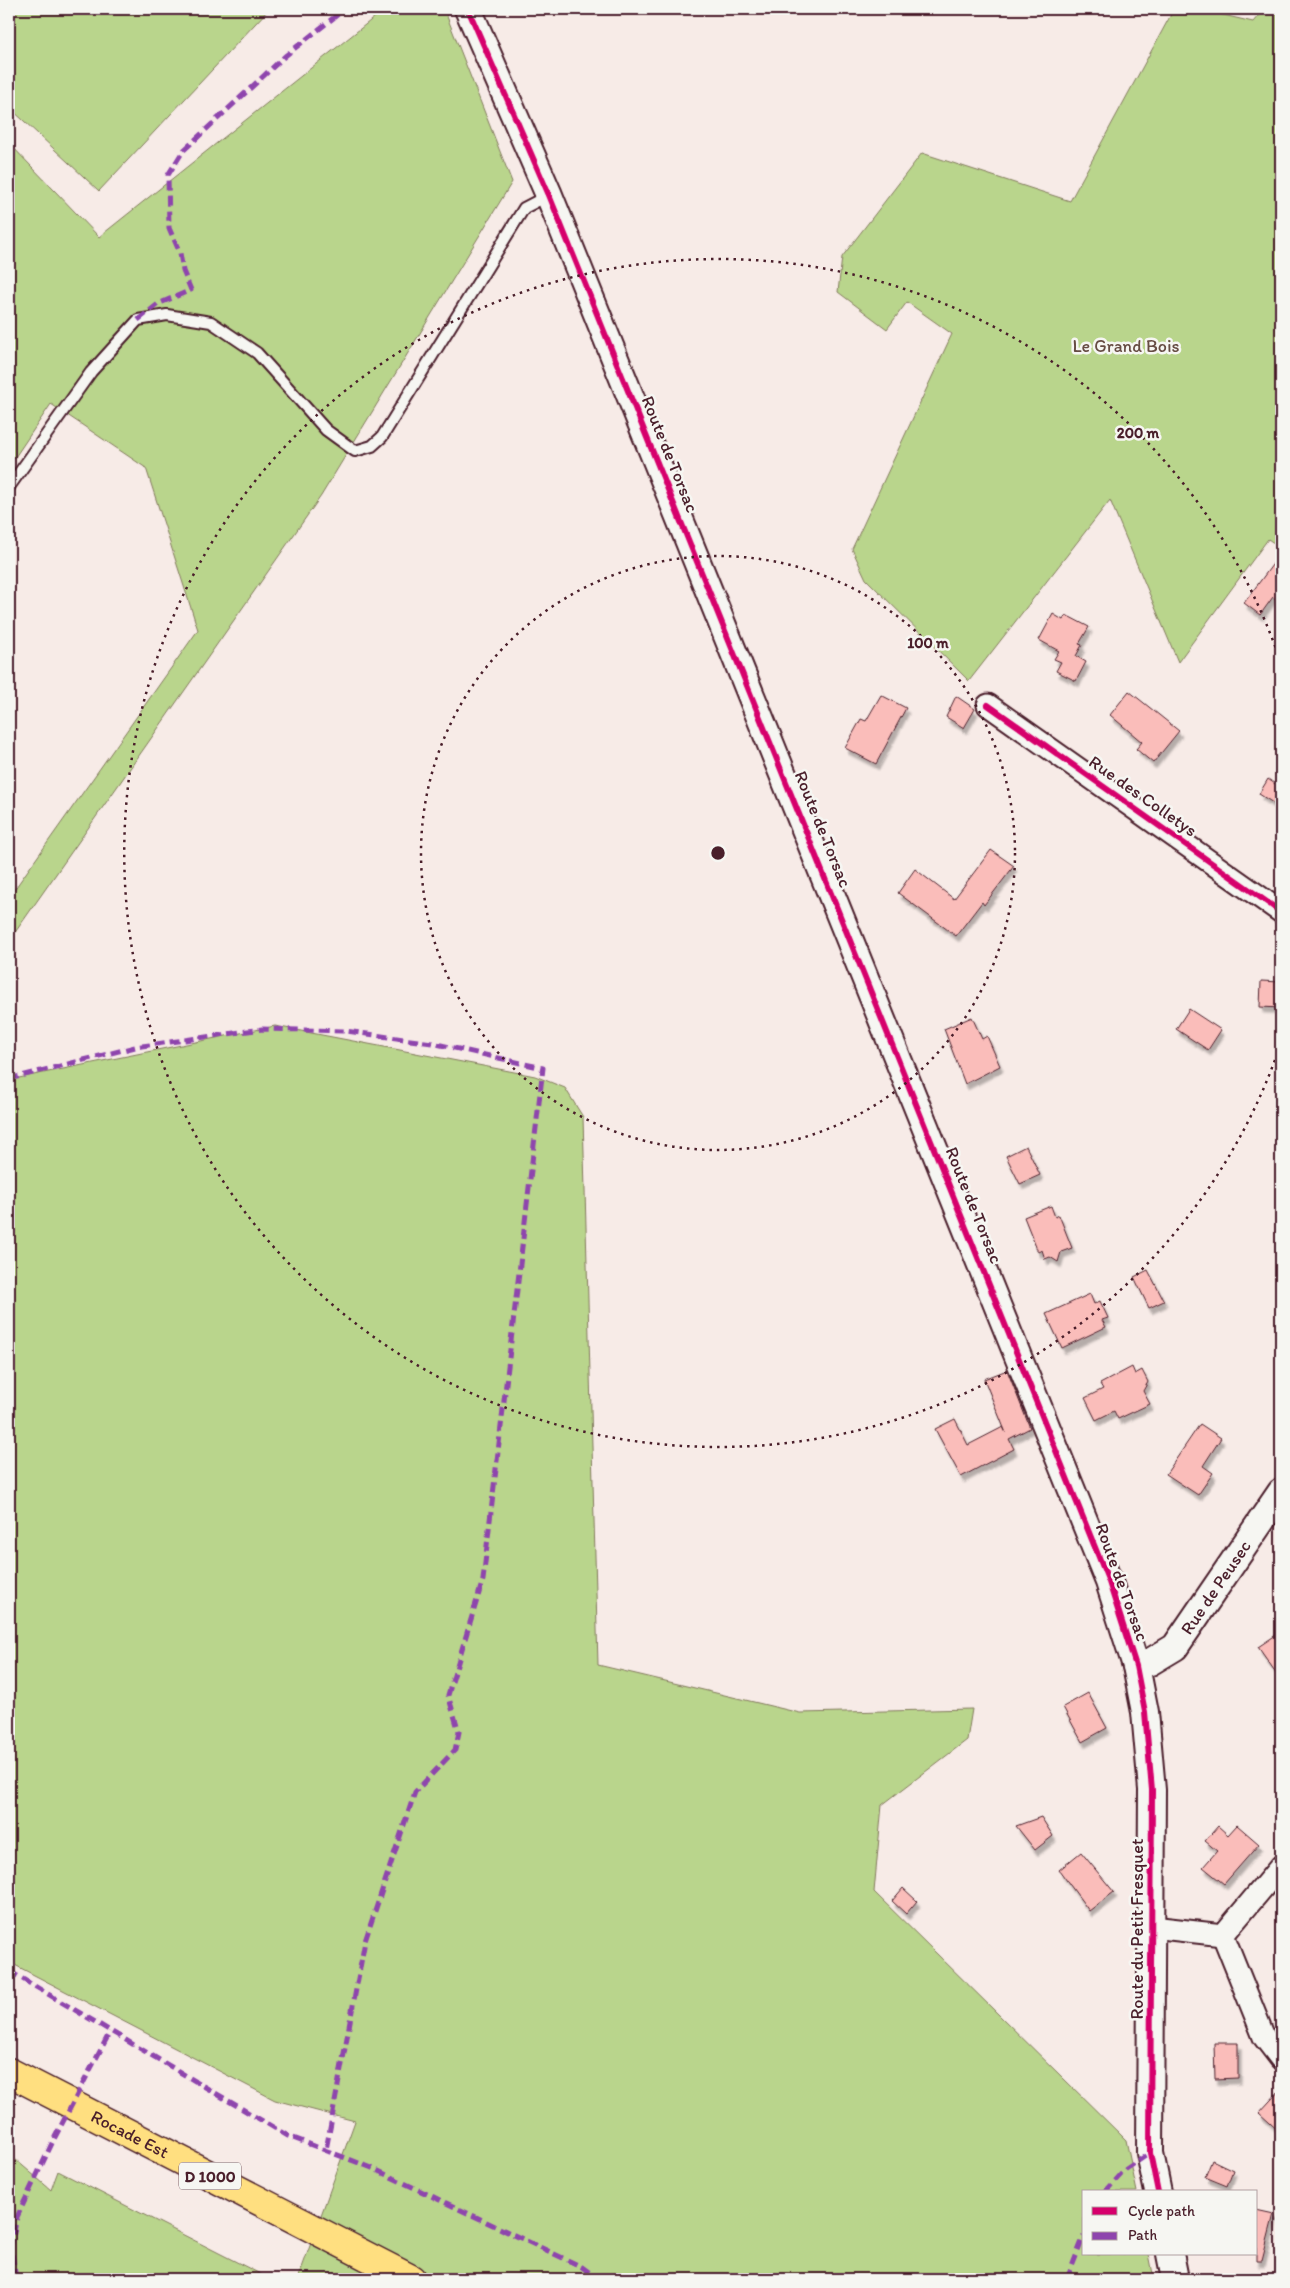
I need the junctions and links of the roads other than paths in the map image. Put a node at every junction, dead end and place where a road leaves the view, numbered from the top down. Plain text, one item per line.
1 (468, 9) edge
2 (548, 195) junction
3 (9, 487) edge
4 (988, 705) dead end
5 (1281, 912) edge
6 (1281, 1492) edge
7 (1136, 1666) junction
8 (1281, 1866) edge
9 (1152, 1927) junction
10 (1223, 1934) junction
11 (1281, 2059) edge
12 (9, 2072) edge
13 (1158, 2190) edge
14 (1170, 2256) edge
15 (411, 2279) edge
16 (1175, 2279) edge

1 - 2 street, Route de Torsac
2 - 3 lane
2 - 7 street, Route de Torsac
4 - 5 street, Rue des Colletys
6 - 7 street, Rue de Peusec
7 - 9 street, Route du Petit Fresquet
8 - 10 street
9 - 10 street
9 - 13 street, Route du Petit Fresquet
10 - 11 street
12 - 15 main road, Rocade Est / D 1000
14 - 16 street

